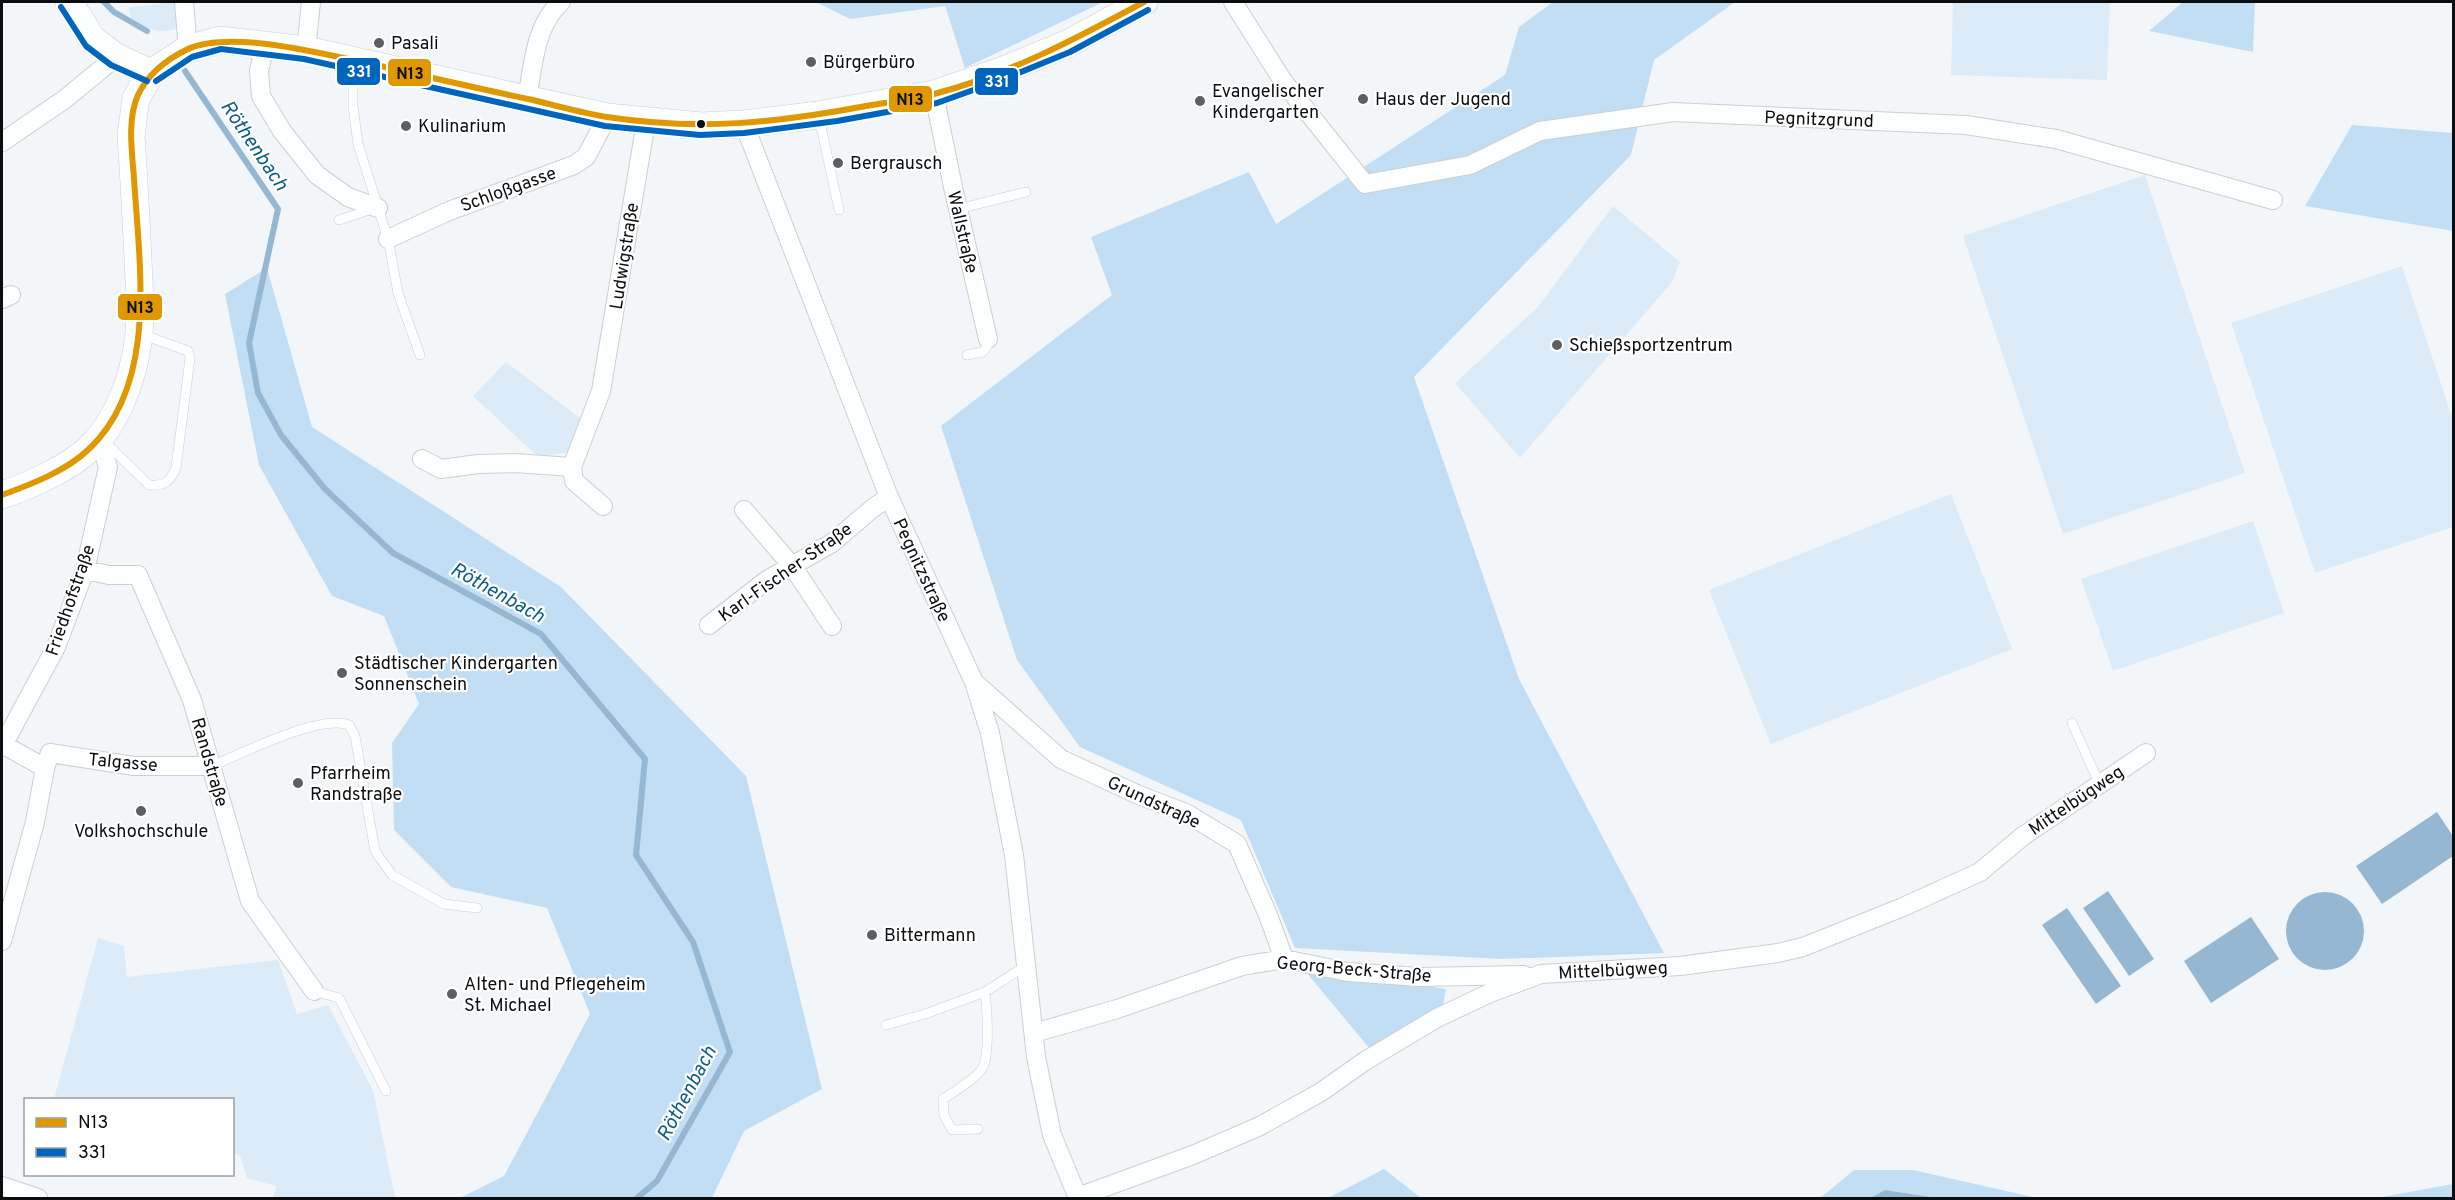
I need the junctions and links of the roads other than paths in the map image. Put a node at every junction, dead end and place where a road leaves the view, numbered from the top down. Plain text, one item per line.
1 (69, 2) edge
2 (184, 2) edge
3 (310, 2) edge
4 (561, 2) edge
5 (1144, 2) edge
6 (1233, 2) edge
7 (265, 44) junction
8 (188, 48) junction
9 (306, 50) junction
10 (116, 57) junction
11 (353, 60) junction
12 (157, 68) junction
13 (934, 94) junction
14 (527, 99) junction
15 (818, 115) junction
16 (607, 117) junction
17 (646, 122) junction
18 (744, 124) junction
19 (2, 142) edge
20 (1026, 192) dead end
21 (2273, 200) dead end
22 (378, 207) junction
23 (958, 209) junction
24 (838, 210) dead end
25 (339, 220) dead end
26 (388, 239) junction
27 (139, 333) junction
28 (988, 339) joint
29 (420, 355) dead end
30 (967, 355) dead end
31 (99, 437) junction
32 (422, 459) dead end
33 (572, 468) junction
34 (2, 495) edge
35 (889, 497) junction
36 (603, 506) dead end
37 (744, 510) dead end
38 (793, 567) junction
39 (85, 570) junction
40 (709, 625) dead end
41 (832, 626) dead end
42 (974, 682) junction
43 (2072, 723) dead end
44 (2, 743) edge
45 (2146, 753) dead end
46 (212, 766) junction
47 (45, 768) junction
48 (2099, 783) junction
49 (477, 908) dead end
50 (2, 941) edge
51 (1284, 959) junction
52 (1025, 966) junction
53 (1541, 974) junction
54 (314, 991) joint
55 (985, 992) junction
56 (886, 1025) dead end
57 (1034, 1033) junction
58 (386, 1091) dead end
59 (978, 1129) dead end
60 (2, 1186) edge
61 (38, 1198) edge
62 (1078, 1198) edge

1 - 10 main road
2 - 8 street
3 - 9 street
4 - 14 street
5 - 13 main road
6 - 21 street, Pegnitzgrund
7 - 8 main road
7 - 9 main road
7 - 22 street
8 - 12 main road
9 - 11 main road
10 - 12 main road
10 - 19 street
11 - 14 main road
11 - 22 lane
12 - 27 main road
13 - 15 main road
13 - 23 street, Wallstraße
14 - 16 main road
15 - 18 main road
15 - 24 lane
16 - 17 main road
16 - 26 street, Schloßgasse
17 - 18 main road
17 - 33 street, Ludwigstraße
18 - 35 street, Pegnitzstraße
20 - 23 lane
22 - 25 lane
22 - 26 lane
23 - 28 street, Wallstraße
26 - 29 lane
27 - 31 main road
27 - 31 lane
28 - 30 lane, Wallstraße
31 - 34 main road
31 - 39 street, Friedhofstraße
32 - 33 street
33 - 36 street
35 - 38 street, Karl-Fischer-Straße
35 - 42 street, Pegnitzstraße
37 - 38 street
38 - 40 street, Karl-Fischer-Straße
38 - 41 street
39 - 44 street, Friedhofstraße
39 - 46 street, Randstraße
42 - 51 street, Grundstraße
42 - 52 street, Pegnitzstraße
43 - 48 lane
44 - 47 street, Friedhofstraße
45 - 48 street, Mittelbügweg
46 - 47 street, Talgasse
46 - 49 lane
46 - 54 street, Randstraße
47 - 50 street
48 - 53 street, Mittelbügweg
51 - 53 street, Georg-Beck-Straße
51 - 57 street, Georg-Beck-Straße
52 - 55 lane
52 - 57 street, Pegnitzstraße
53 - 62 street, Mittelbügweg
54 - 58 lane
55 - 56 lane
55 - 59 lane
57 - 62 street, Pegnitzstraße
60 - 61 street

